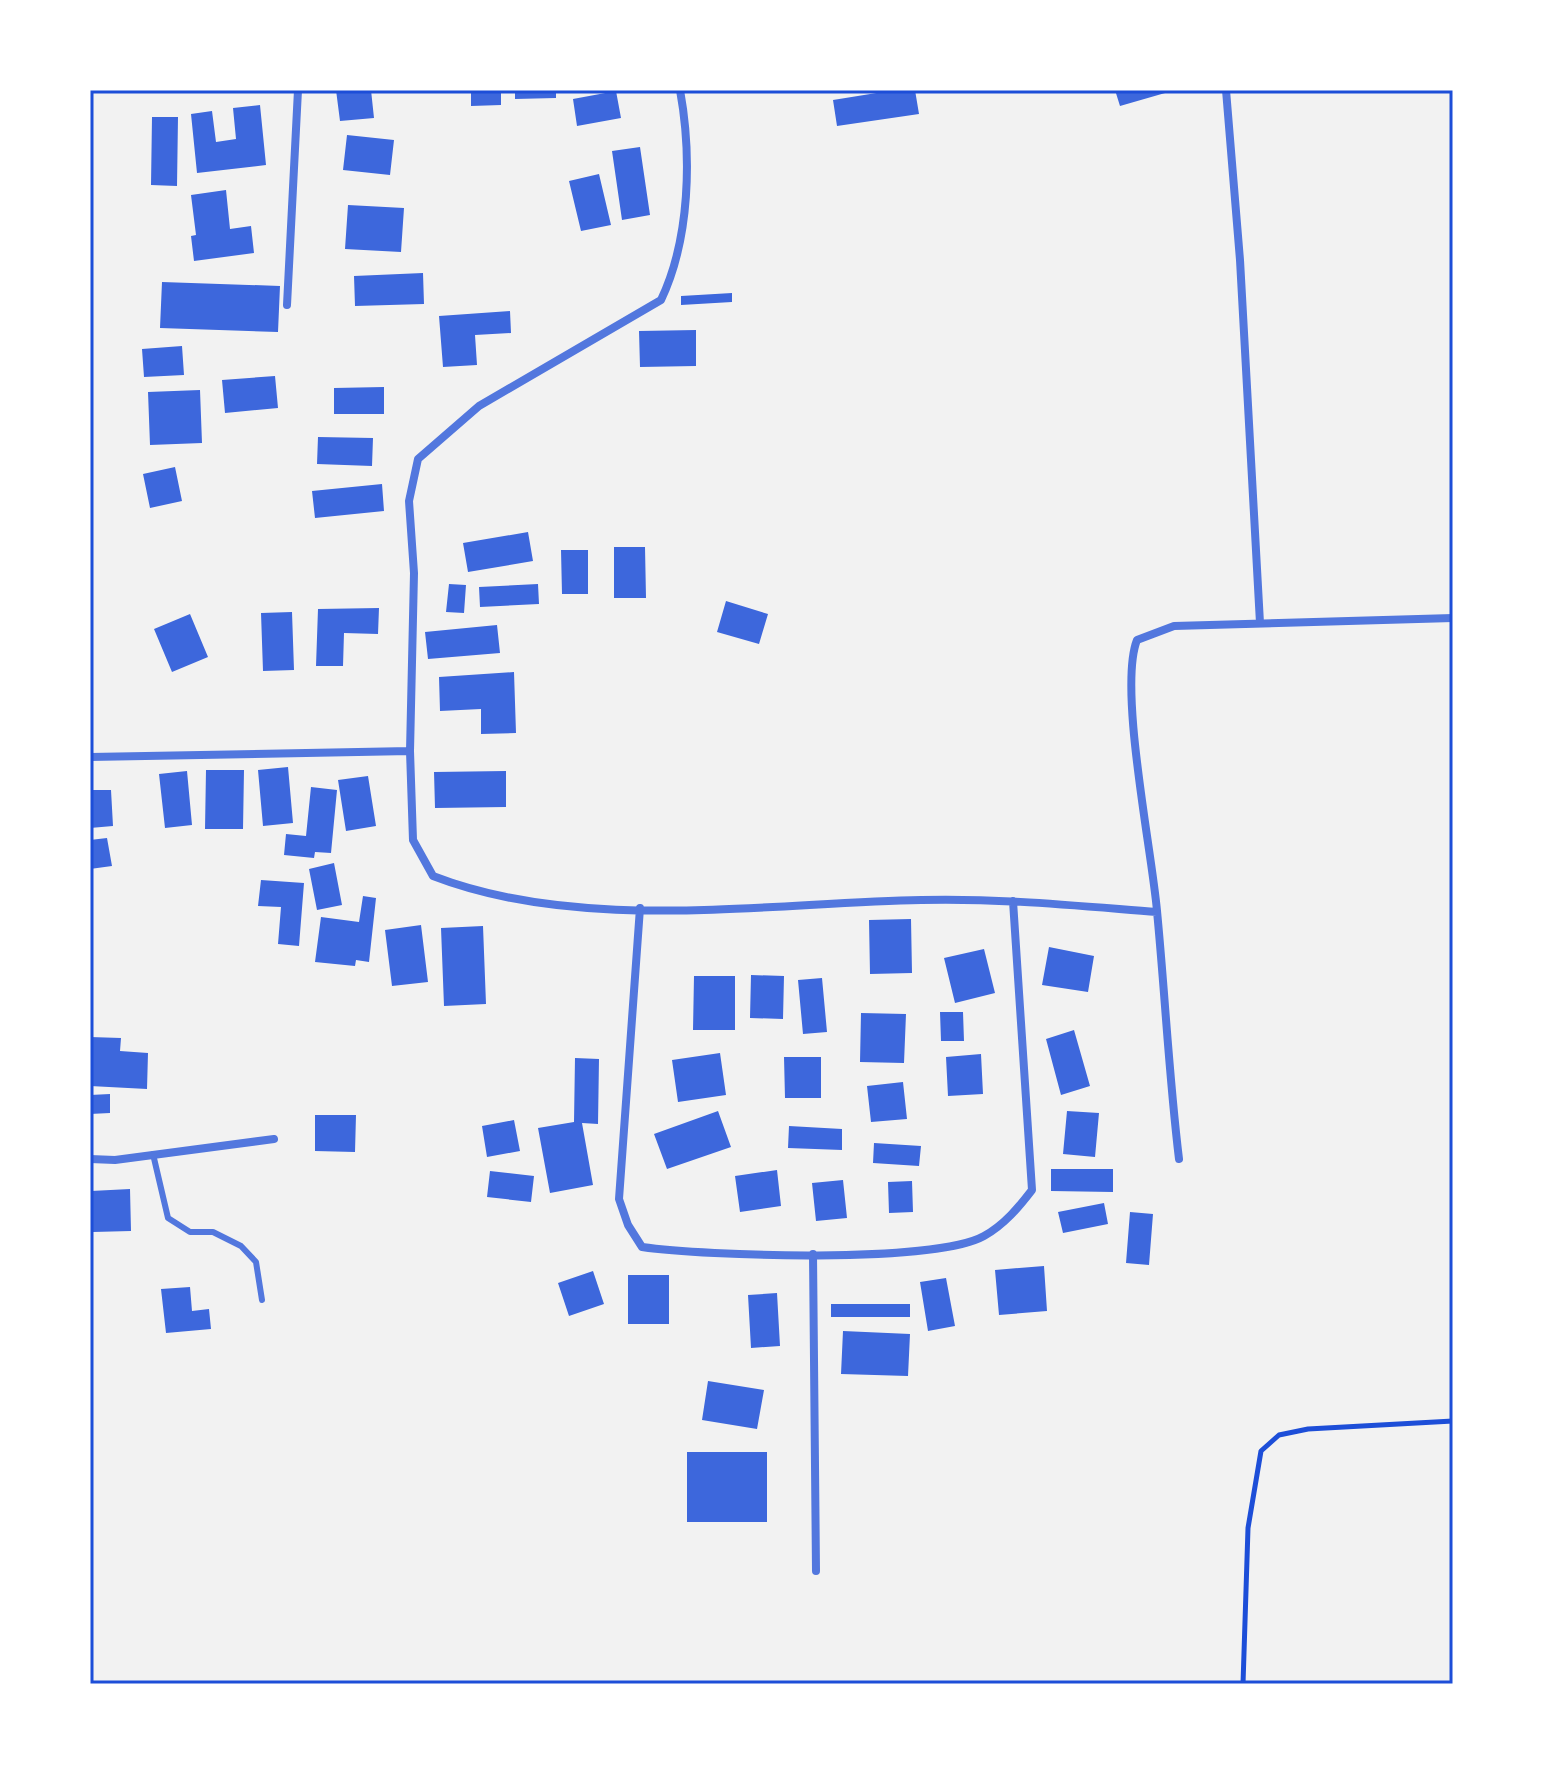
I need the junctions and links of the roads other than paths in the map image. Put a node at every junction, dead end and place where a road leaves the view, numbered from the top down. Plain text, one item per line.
1 (298, 90) edge
2 (680, 90) edge
3 (1226, 90) edge
4 (287, 305) dead end
5 (1453, 618) edge
6 (1260, 623) junction
7 (410, 751) junction
8 (90, 757) edge
9 (1013, 901) junction
10 (640, 908) junction
11 (1157, 912) junction
12 (274, 1139) dead end
13 (153, 1154) junction
14 (90, 1159) edge
15 (1179, 1159) dead end
16 (813, 1254) junction
17 (262, 1300) dead end
18 (816, 1571) dead end

1 - 4 street
2 - 7 street
3 - 6 street
5 - 6 street
6 - 11 street
7 - 8 street
7 - 10 street
9 - 10 street
9 - 11 street
9 - 16 street
10 - 16 street
11 - 15 street
12 - 13 street
13 - 14 street
13 - 17 lane
16 - 18 street

